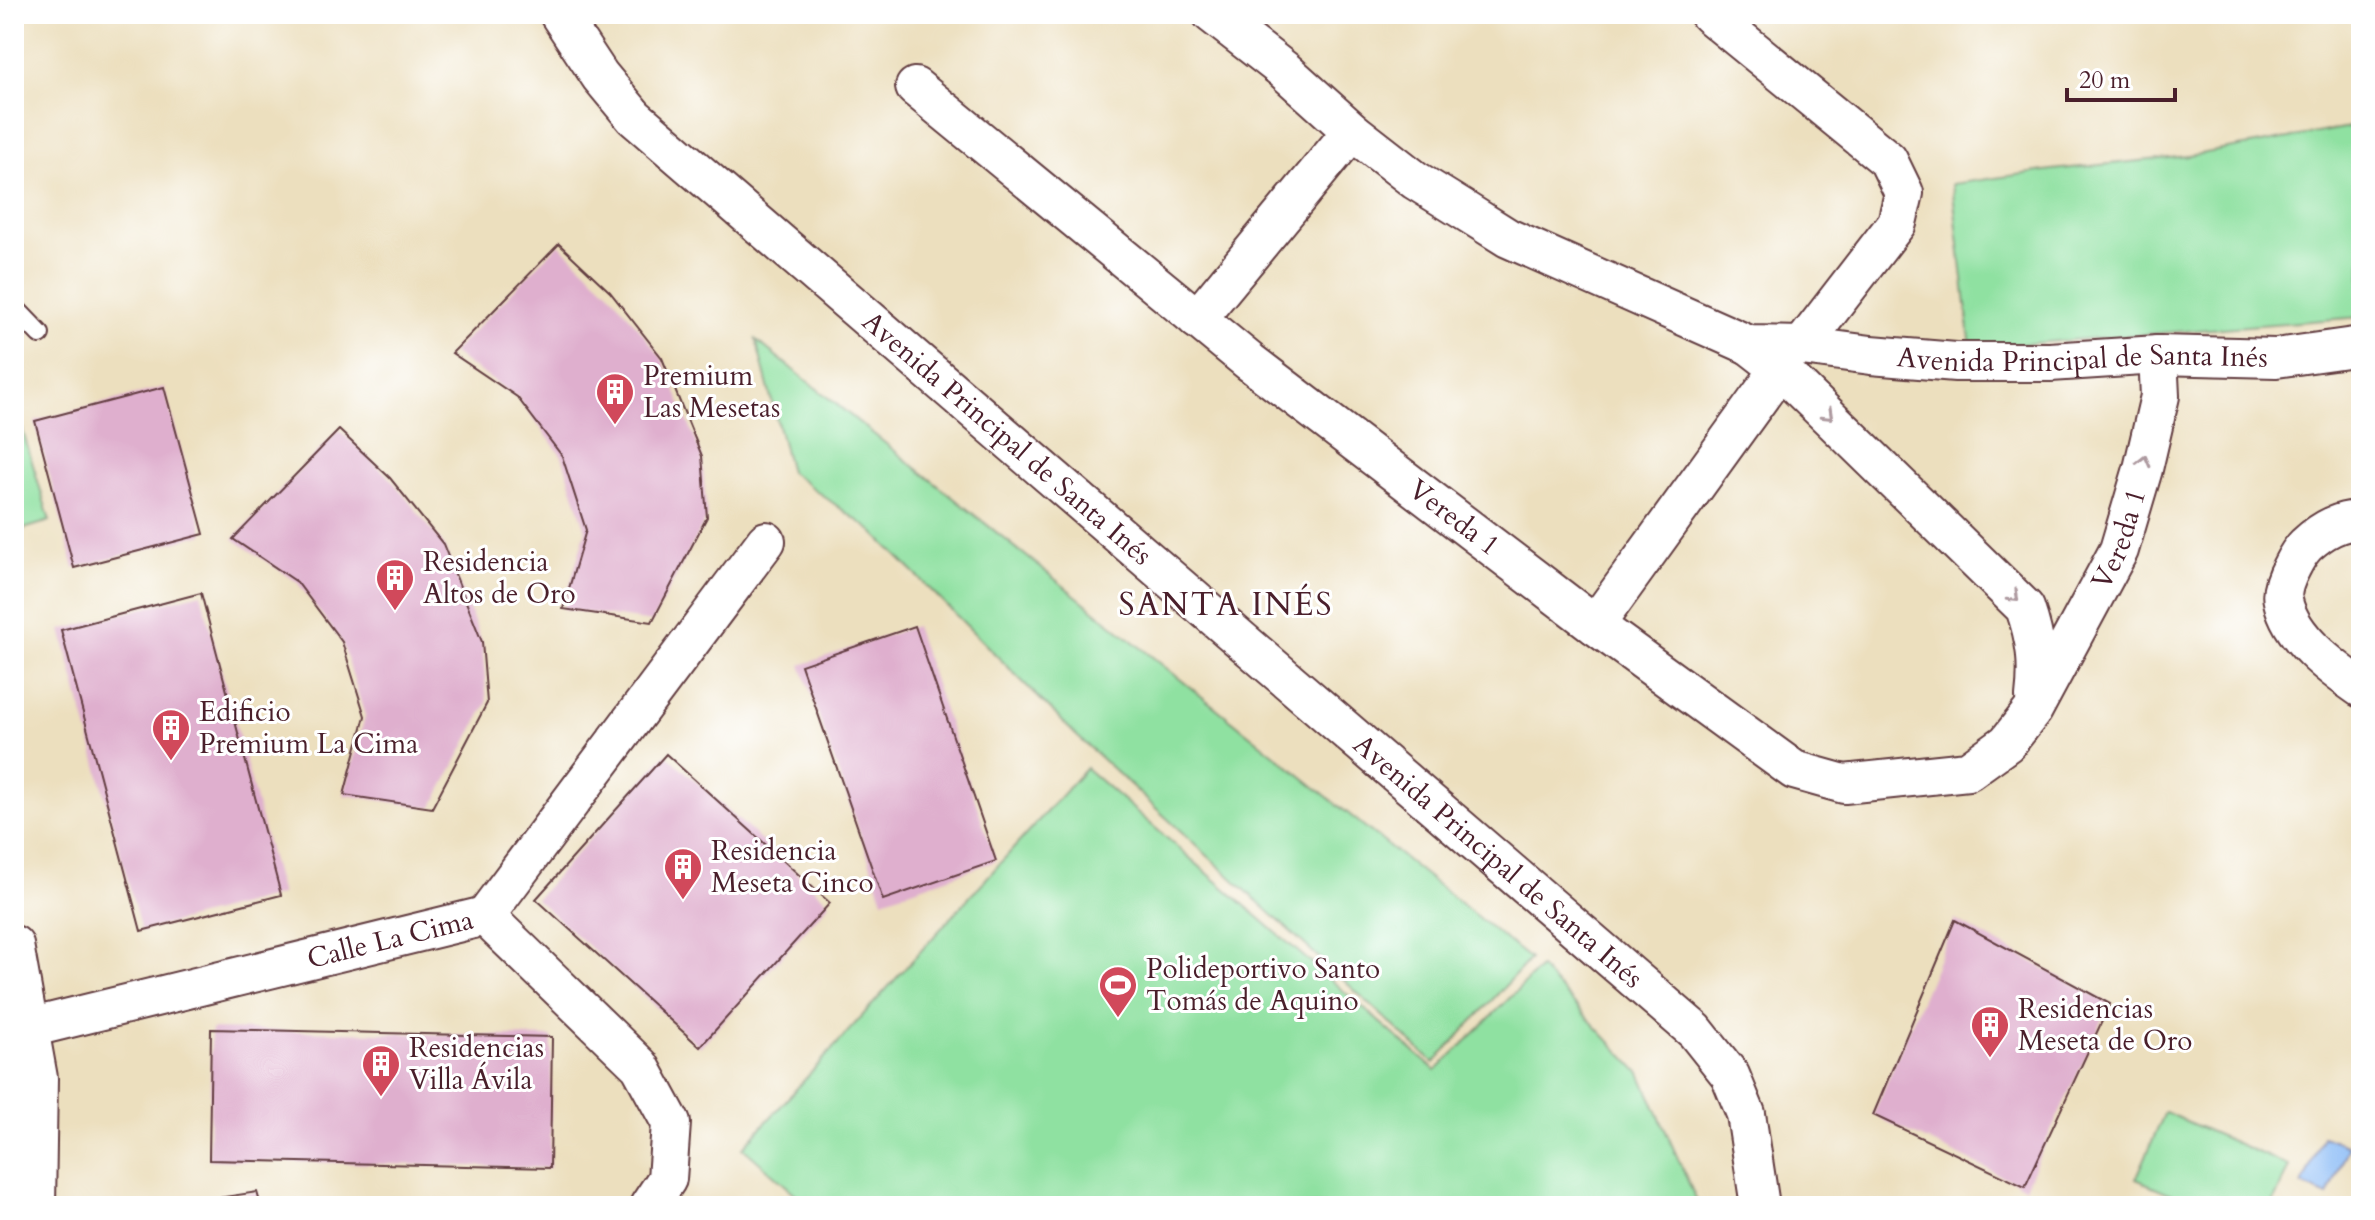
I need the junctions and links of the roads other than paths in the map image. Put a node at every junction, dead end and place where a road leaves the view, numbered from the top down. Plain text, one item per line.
1 (559, 14) edge
2 (1212, 14) edge
3 (1258, 14) edge
4 (1709, 14) edge
5 (1284, 70) junction
6 (915, 87) dead end
7 (1352, 131) junction
8 (14, 307) edge
9 (1197, 319) junction
10 (40, 334) dead end
11 (2361, 346) edge
12 (2158, 355) junction
13 (1791, 358) junction
14 (2361, 520) edge
15 (766, 541) dead end
16 (1595, 625) junction
17 (2361, 688) edge
18 (2033, 710) junction
19 (485, 916) junction
20 (14, 945) edge
21 (29, 1028) junction
22 (36, 1206) edge
23 (649, 1206) edge
24 (1760, 1206) edge

1 - 24 street, Avenida Principal de Santa Inés
2 - 5 street
3 - 5 street
4 - 13 street
5 - 7 street
6 - 9 street, Vereda 1
7 - 9 street
7 - 13 street
8 - 10 lane
9 - 16 street, Vereda 1
11 - 12 street, Avenida Principal de Santa Inés
12 - 13 street, Avenida Principal de Santa Inés
18 -> 12 street, Vereda 1
13 - 16 street
13 -> 18 street
14 - 17 street
15 - 19 street
16 - 18 street, Vereda 1
19 - 21 street, Calle La Cima
19 - 23 street, Calle La Cima
20 - 21 street
21 - 22 street

